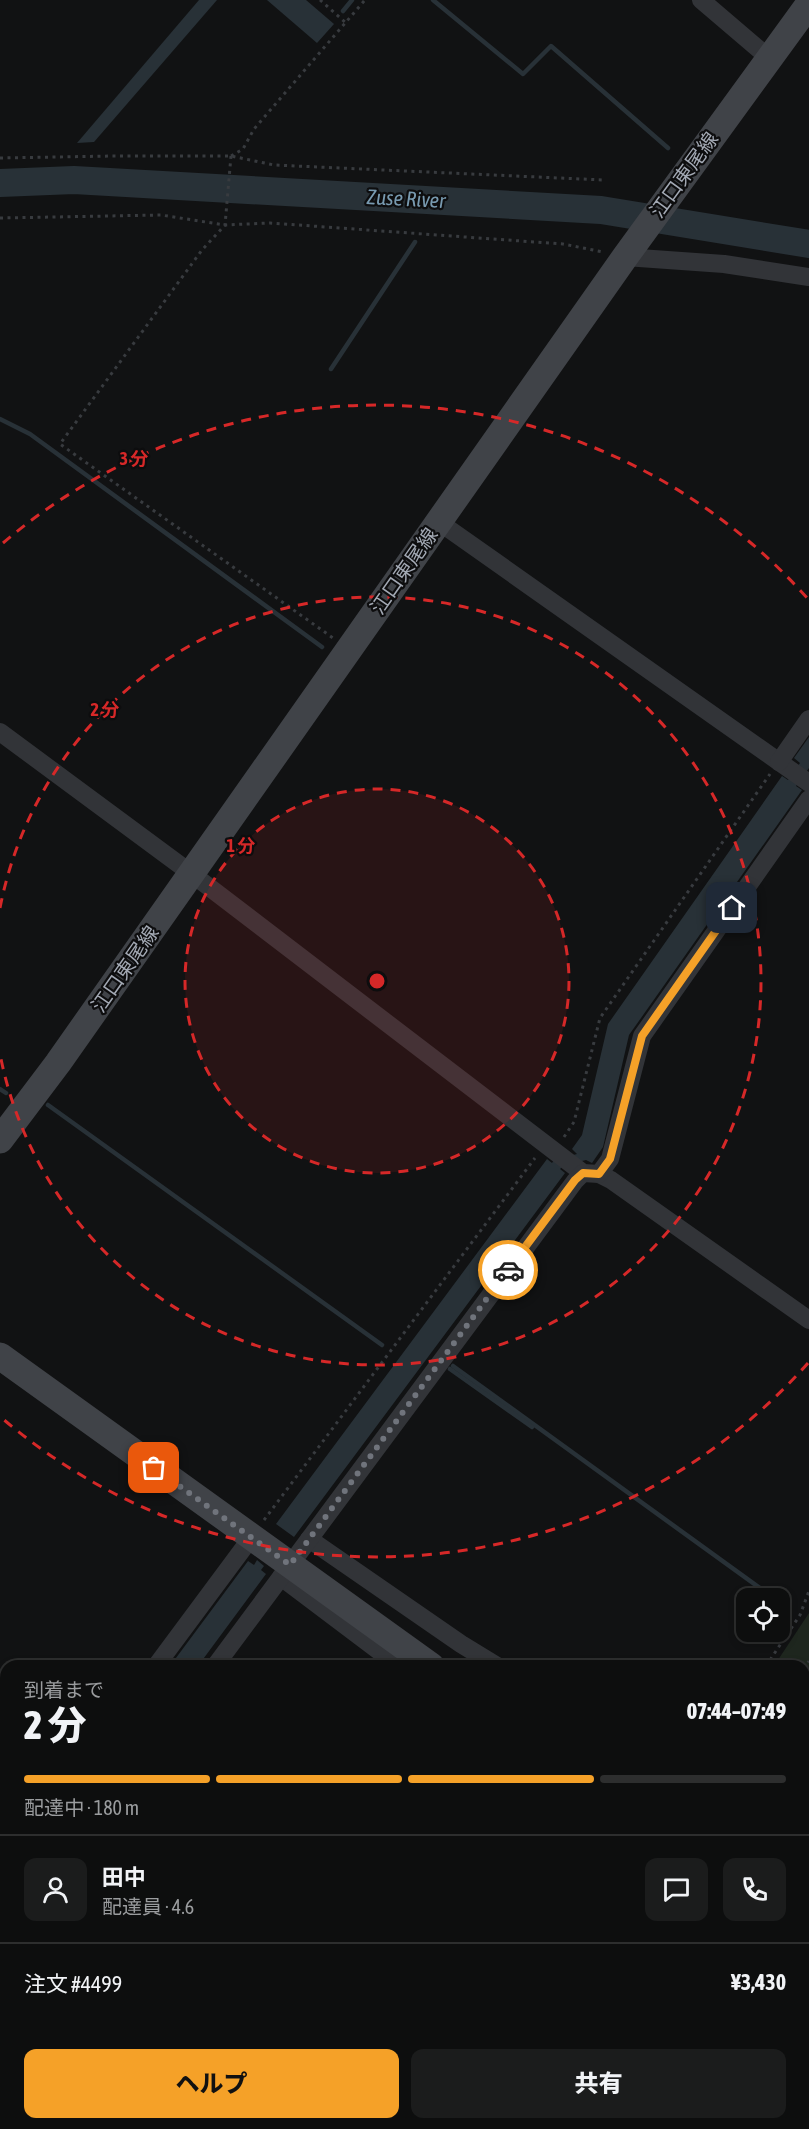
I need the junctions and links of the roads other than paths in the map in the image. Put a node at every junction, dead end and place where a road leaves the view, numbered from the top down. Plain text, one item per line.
1 (701, 0) edge
2 (809, 4) edge
3 (769, 58) junction
4 (627, 253) junction
5 (809, 277) edge
6 (439, 522) junction
7 (809, 719) edge
8 (0, 732) edge
9 (796, 773) edge
10 (809, 799) edge
11 (192, 874) junction
12 (0, 1140) edge
13 (573, 1163) junction
14 (809, 1320) edge
15 (0, 1356) edge
16 (250, 1538) junction
17 (309, 1539) junction
18 (285, 1571) junction
19 (160, 1660) edge
20 (219, 1660) edge
21 (392, 1660) edge
22 (422, 1660) edge
23 (488, 1660) edge

1 - 3 street
2 - 3 main road, 江口東尾線
3 - 4 main road, 江口東尾線
4 - 5 street
4 - 6 main road, 江口東尾線
6 - 9 street
6 - 11 main road, 江口東尾線
7 - 9 street
8 - 11 street
10 - 13 street
11 - 12 main road, 江口東尾線
11 - 13 street
13 - 14 street
13 - 17 street
15 - 16 main road
16 - 18 main road
16 - 19 street
17 - 18 street
17 - 23 street
18 - 20 street
18 - 21 street
18 - 22 main road

